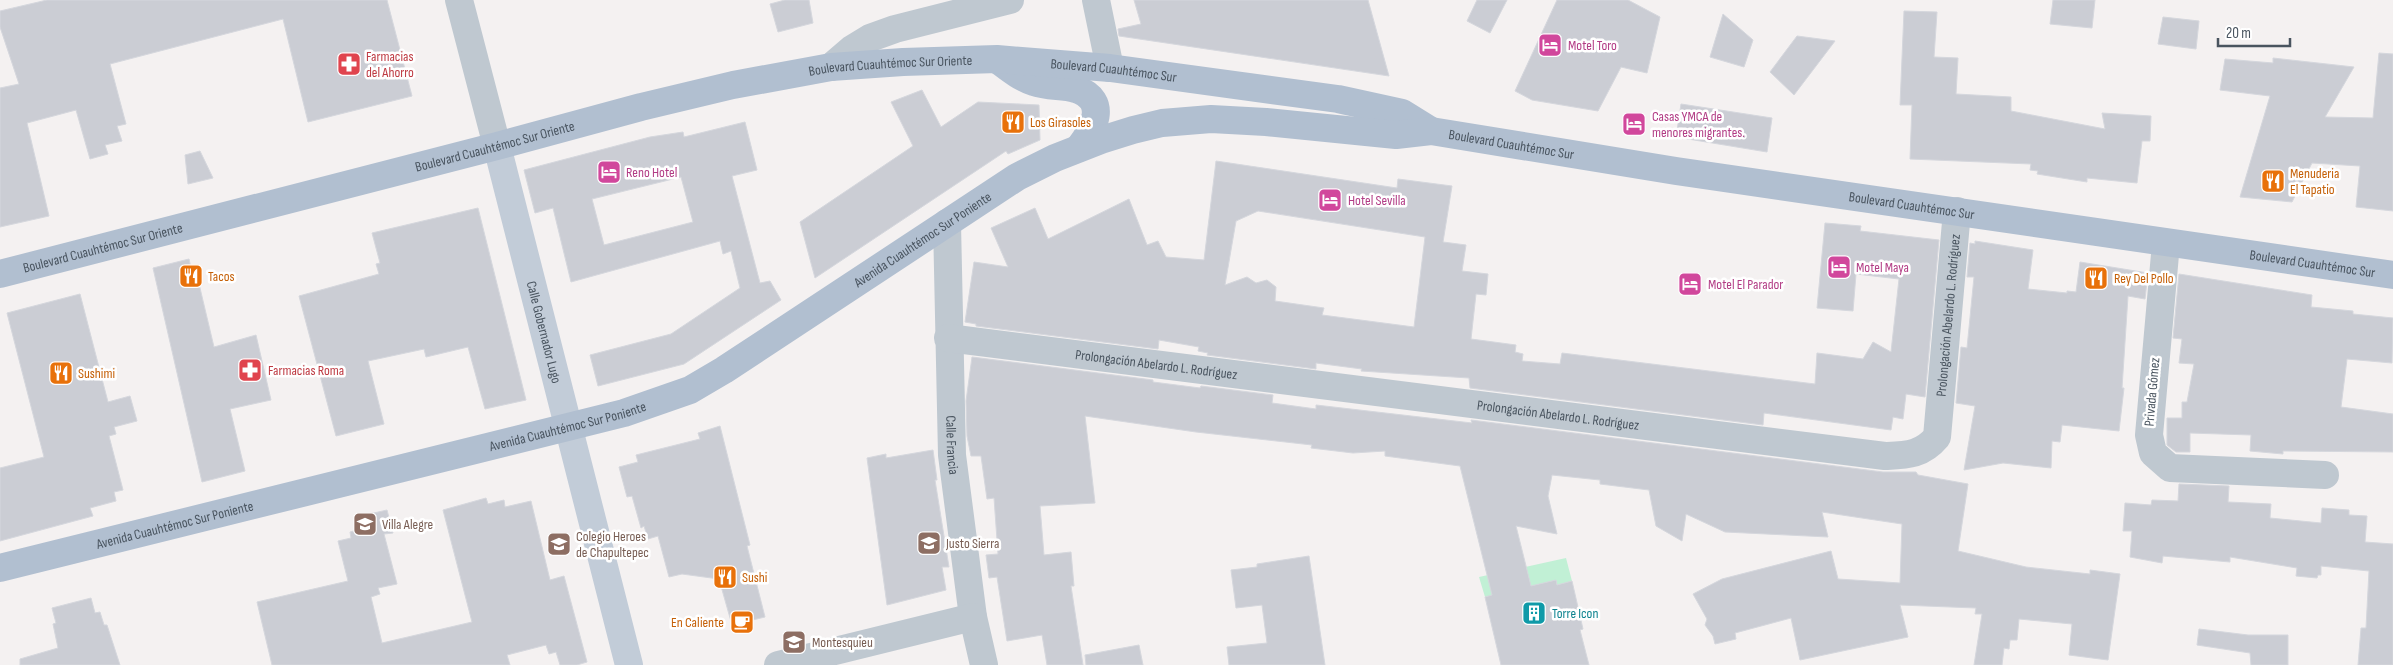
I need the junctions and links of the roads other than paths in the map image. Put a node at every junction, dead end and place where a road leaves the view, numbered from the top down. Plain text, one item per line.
1 (459, 0) edge
2 (1010, 0) edge
3 (1096, 0) edge
4 (997, 59) junction
5 (831, 67) junction
6 (1110, 68) junction
7 (1431, 131) junction
8 (497, 146) junction
9 (1078, 148) junction
10 (1957, 211) junction
11 (947, 222) junction
12 (2166, 243) junction
13 (0, 274) edge
14 (2393, 275) edge
15 (948, 338) junction
16 (568, 427) junction
17 (2325, 475) dead end
18 (0, 568) edge
19 (973, 617) junction
20 (629, 665) edge
21 (778, 665) edge
22 (984, 665) edge

1 - 8 street, Calle Gobernador Lugo
2 - 5 street
3 - 6 street
4 - 5 main road, Boulevard Cuauhtémoc Sur Oriente
4 - 6 main road, Boulevard Cuauhtémoc Sur
4 - 9 main road
5 - 8 main road, Boulevard Cuauhtémoc Sur Oriente
6 - 7 main road, Boulevard Cuauhtémoc Sur
7 - 9 main road, Boulevard Cuauhtémoc Sur
7 - 10 main road, Boulevard Cuauhtémoc Sur
8 - 13 main road, Boulevard Cuauhtémoc Sur Oriente
8 - 16 main road, Calle Gobernador Lugo
9 - 11 main road, Avenida Cuauhtémoc Sur Poniente
10 - 12 main road, Boulevard Cuauhtémoc Sur
10 - 15 street, Prolongación Abelardo L. Rodríguez
11 - 15 street, Calle Francia
11 - 16 main road, Avenida Cuauhtémoc Sur Poniente
12 - 14 main road, Boulevard Cuauhtémoc Sur
12 - 17 street, Privada Gómez
15 - 19 street, Calle Francia
16 - 18 main road, Avenida Cuauhtémoc Sur Poniente
16 - 20 main road, Calle Gobernador Lugo
19 - 21 street
19 - 22 street, Calle Francia

